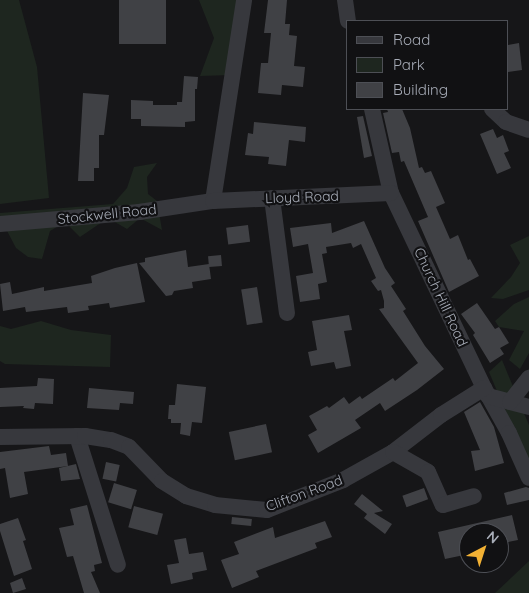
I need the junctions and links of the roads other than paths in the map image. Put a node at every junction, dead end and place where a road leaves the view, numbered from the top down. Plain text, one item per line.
1 (244, 0) edge
2 (344, 0) edge
3 (348, 20) edge
4 (372, 110) edge
5 (493, 110) edge
6 (529, 130) edge
7 (392, 193) junction
8 (272, 198) junction
9 (213, 201) junction
10 (0, 224) edge
11 (287, 313) dead end
12 (529, 378) edge
13 (486, 392) junction
14 (510, 402) junction
15 (529, 407) edge
16 (77, 436) junction
17 (0, 438) edge
18 (393, 452) junction
19 (529, 478) edge
20 (474, 496) dead end
21 (118, 566) dead end

1 - 9 street
2 - 3 street
4 - 7 street, Church Hill Road
5 - 6 street
7 - 8 street, Lloyd Road
7 - 13 street, Church Hill Road
8 - 9 street, Lloyd Road
8 - 11 street
9 - 10 street, Stockwell Road
12 - 14 street
13 - 14 street
13 - 18 street, Clifton Road
13 - 19 street, Church Hill Road
14 - 15 street
16 - 17 street, Clifton Road
16 - 18 street, Clifton Road
16 - 21 street
18 - 20 street

